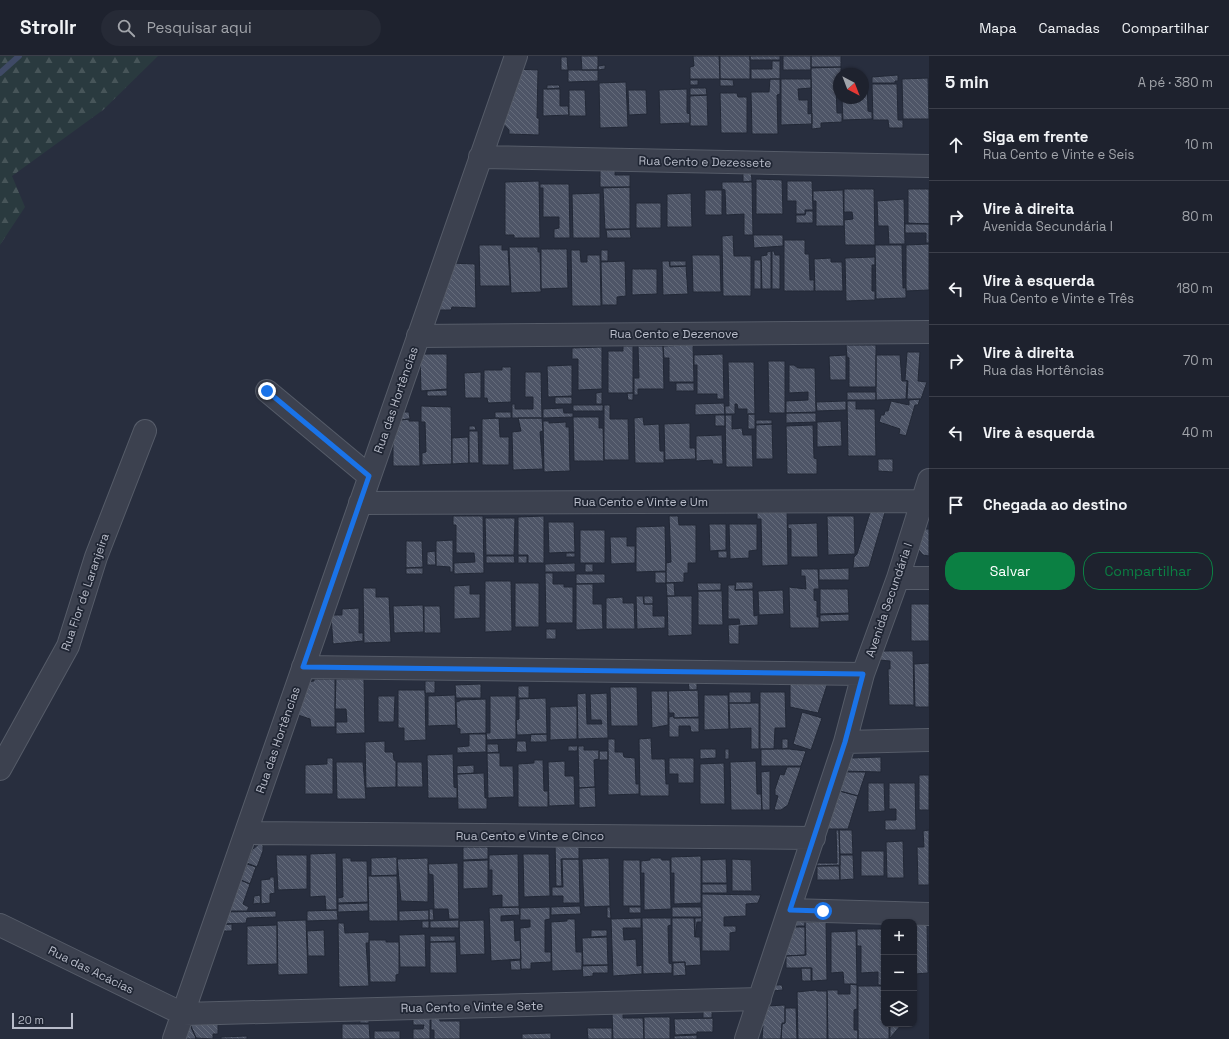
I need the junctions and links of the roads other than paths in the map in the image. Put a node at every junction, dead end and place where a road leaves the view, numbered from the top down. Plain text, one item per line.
1 (516, 56) edge
2 (480, 157) junction
3 (929, 166) edge
4 (929, 332) edge
5 (418, 336) junction
6 (267, 391) dead end
7 (145, 431) dead end
8 (369, 476) junction
9 (929, 480) edge
10 (922, 501) junction
11 (360, 503) junction
12 (898, 578) junction
13 (929, 578) edge
14 (303, 667) junction
15 (863, 674) junction
16 (929, 740) edge
17 (845, 742) junction
18 (0, 769) edge
19 (246, 833) junction
20 (814, 838) junction
21 (790, 910) junction
22 (929, 914) edge
23 (0, 925) edge
24 (760, 999) junction
25 (183, 1014) junction
26 (174, 1039) edge
27 (746, 1039) edge

1 - 2 street, Rua das Hortências
2 - 3 street, Rua Cento e Dezessete
2 - 5 street, Rua das Hortências
4 - 5 street, Rua Cento e Dezenove
5 - 8 street, Rua das Hortências
6 - 8 street
7 - 18 street, Rua Flor de Laranjeira
8 - 11 street, Rua das Hortências
9 - 10 street, Avenida Secundária I
10 - 11 street, Rua Cento e Vinte e Um
10 - 12 street, Avenida Secundária I
11 - 14 street, Rua das Hortências
12 - 13 street
12 - 15 street, Avenida Secundária I
14 - 15 street
14 - 19 street, Rua das Hortências
15 - 17 street, Avenida Secundária I
16 - 17 street
17 - 20 street, Avenida Secundária I
19 - 20 street, Rua Cento e Vinte e Cinco
19 - 25 street, Rua das Hortências
20 - 21 street, Avenida Secundária I
21 - 22 street
21 - 24 street, Avenida Secundária I
23 - 25 street, Rua das Acácias
24 - 25 street, Rua Cento e Vinte e Sete
24 - 27 street, Avenida Secundária I
25 - 26 street, Rua das Hortências

